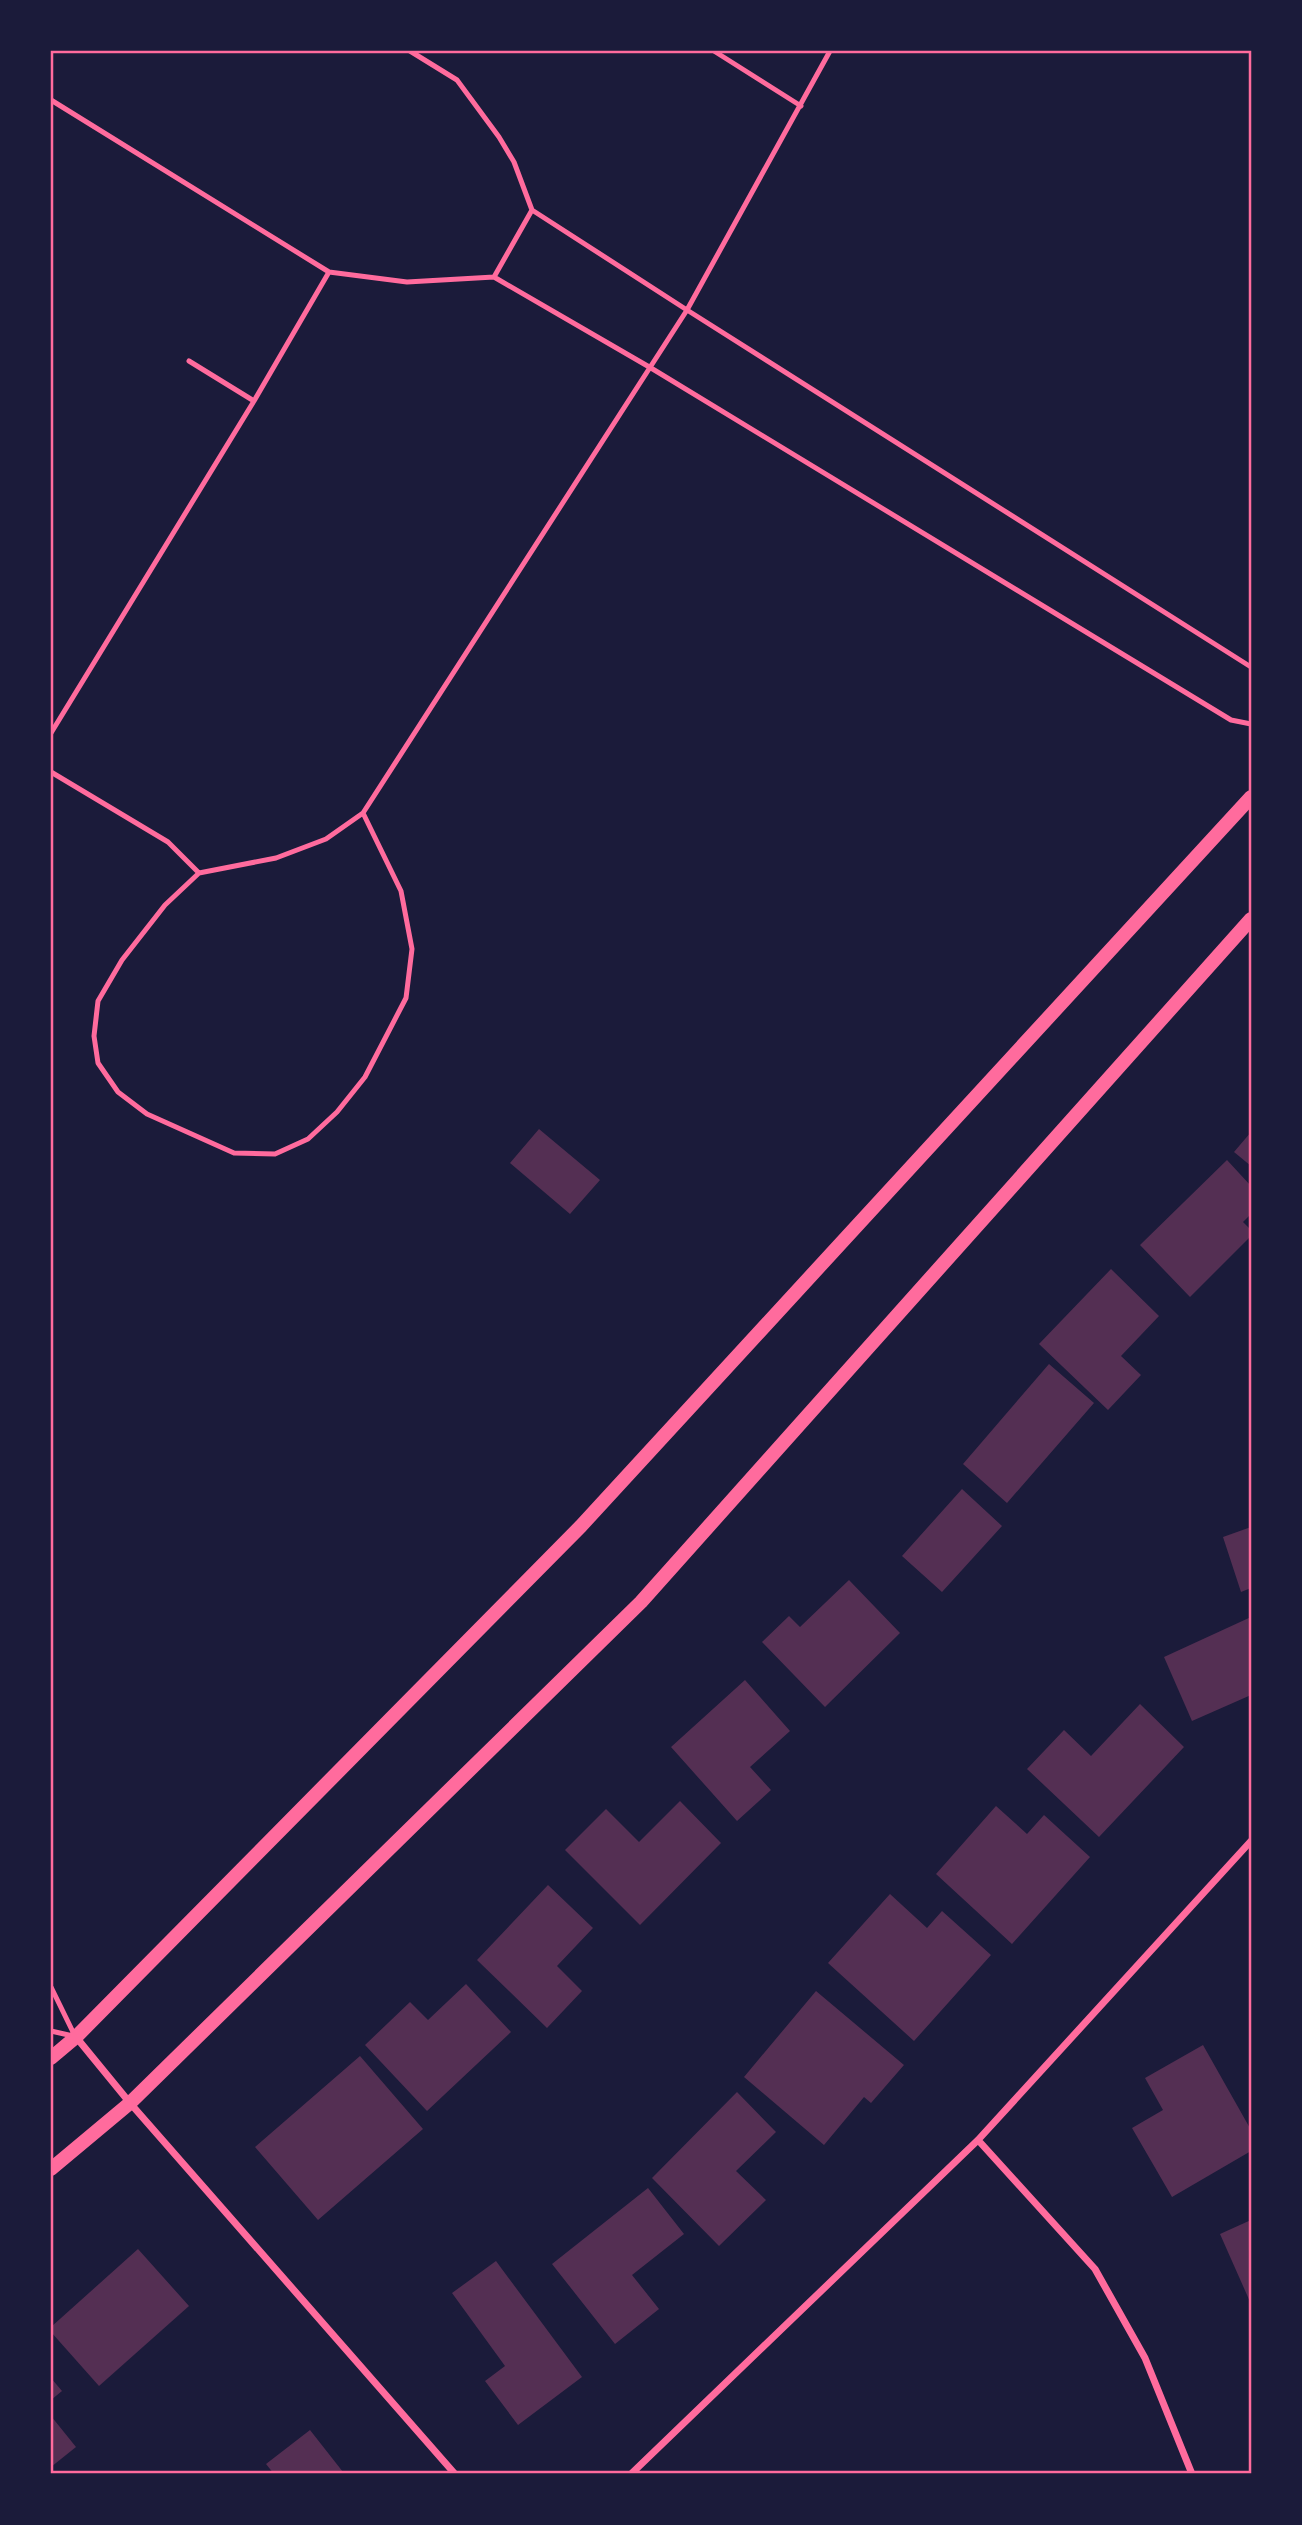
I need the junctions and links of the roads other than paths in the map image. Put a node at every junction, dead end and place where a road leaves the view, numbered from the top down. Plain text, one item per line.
1 (410, 51) edge
2 (714, 51) edge
3 (830, 51) edge
4 (51, 100) edge
5 (801, 106) junction
6 (532, 210) junction
7 (328, 272) junction
8 (494, 277) junction
9 (687, 310) junction
10 (189, 361) dead end
11 (651, 368) junction
12 (254, 401) junction
13 (1251, 667) edge
14 (1251, 724) edge
15 (51, 733) edge
16 (51, 772) edge
17 (1251, 797) edge
18 (363, 813) junction
19 (199, 873) junction
20 (1251, 919) edge
21 (1251, 1841) edge
22 (51, 1987) edge
23 (51, 2031) edge
24 (76, 2037) junction
25 (51, 2058) edge
26 (130, 2103) junction
27 (978, 2140) junction
28 (51, 2169) edge
29 (455, 2474) edge
30 (631, 2474) edge
31 (1192, 2474) edge

1 - 6 lane
2 - 5 lane
3 - 5 lane
4 - 7 lane
5 - 9 lane
6 - 8 lane
6 - 9 lane
7 - 8 lane
7 - 12 lane
8 - 11 lane
9 - 11 lane
9 - 13 lane
10 - 12 lane
11 - 14 lane
11 - 18 lane
12 - 15 lane
16 - 19 lane
17 - 24 main road
18 - 19 lane
18 - 19 lane
20 - 26 main road
21 - 27 street
22 - 24 lane
23 - 24 lane
24 - 25 main road
24 - 26 street
26 - 28 main road
26 - 29 street
27 - 30 street
27 - 31 street

